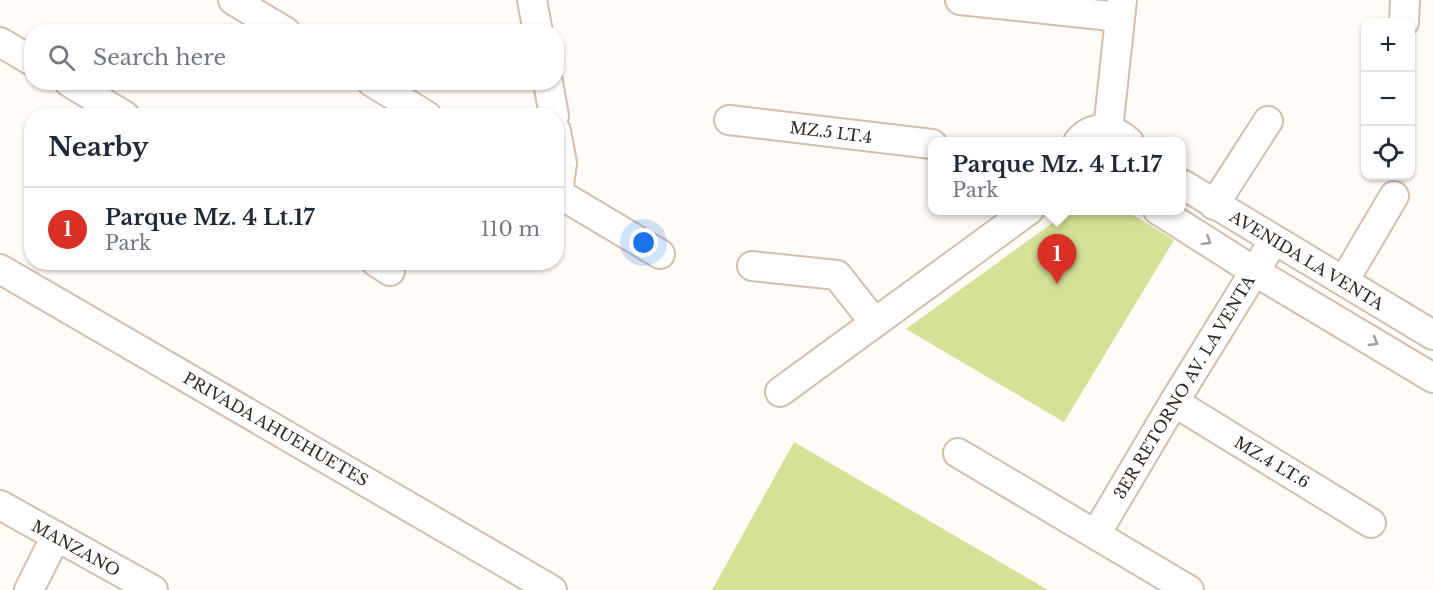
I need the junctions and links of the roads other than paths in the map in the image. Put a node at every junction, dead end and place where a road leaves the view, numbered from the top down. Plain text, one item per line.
1 (233, 0) edge
2 (532, 0) edge
3 (960, 0) edge
4 (1405, 0) edge
5 (1121, 8) edge
6 (1404, 18) edge
7 (273, 24) edge
8 (536, 24) edge
9 (0, 42) edge
10 (24, 56) edge
11 (82, 90) edge
12 (385, 90) edge
13 (549, 90) edge
14 (112, 108) edge
15 (415, 108) edge
16 (553, 108) edge
17 (729, 120) dead end
18 (1268, 121) dead end
19 (1118, 135) edge
20 (1082, 137) edge
21 (928, 143) edge
22 (1186, 187) edge
23 (564, 196) edge
24 (1394, 196) dead end
25 (1215, 205) junction
26 (1016, 215) edge
27 (1166, 215) edge
28 (1001, 221) edge
29 (1274, 240) junction
30 (660, 254) dead end
31 (752, 266) dead end
32 (0, 269) edge
33 (1254, 271) junction
34 (1344, 281) junction
35 (874, 322) junction
36 (1433, 335) edge
37 (1433, 378) edge
38 (780, 392) dead end
39 (1174, 402) junction
40 (958, 453) dead end
41 (0, 505) edge
42 (1371, 522) dead end
43 (1095, 534) junction
44 (56, 536) junction
45 (29, 590) edge
46 (153, 590) edge
47 (552, 590) edge
48 (1189, 590) edge

1 - 7 street
2 - 8 street
3 - 5 street
4 - 6 street
5 - 19 street
9 - 10 street
11 - 14 street
12 - 15 street
13 - 16 street
17 - 21 street, MZ.5 LT.4
18 - 25 street
19 - 20 street
22 - 25 street, AVENIDA LA VENTA
23 - 30 street
24 - 34 street
25 - 29 street, AVENIDA LA VENTA
26 - 28 street
27 -> 33 street
28 - 35 street
29 - 33 street, 3ER RETORNO AV. LA VENTA
29 - 34 street, AVENIDA LA VENTA
31 - 35 street
32 - 47 street, PRIVADA AHUEHUETES
33 -> 37 street
33 - 39 street, 3ER RETORNO AV. LA VENTA
34 - 36 street, AVENIDA LA VENTA
35 - 38 street
39 - 42 street, MZ.4 LT.6
39 - 43 street, 3ER RETORNO AV. LA VENTA
40 - 43 street
41 - 44 street, MANZANO
43 - 48 street
44 - 45 street
44 - 46 street, MANZANO

